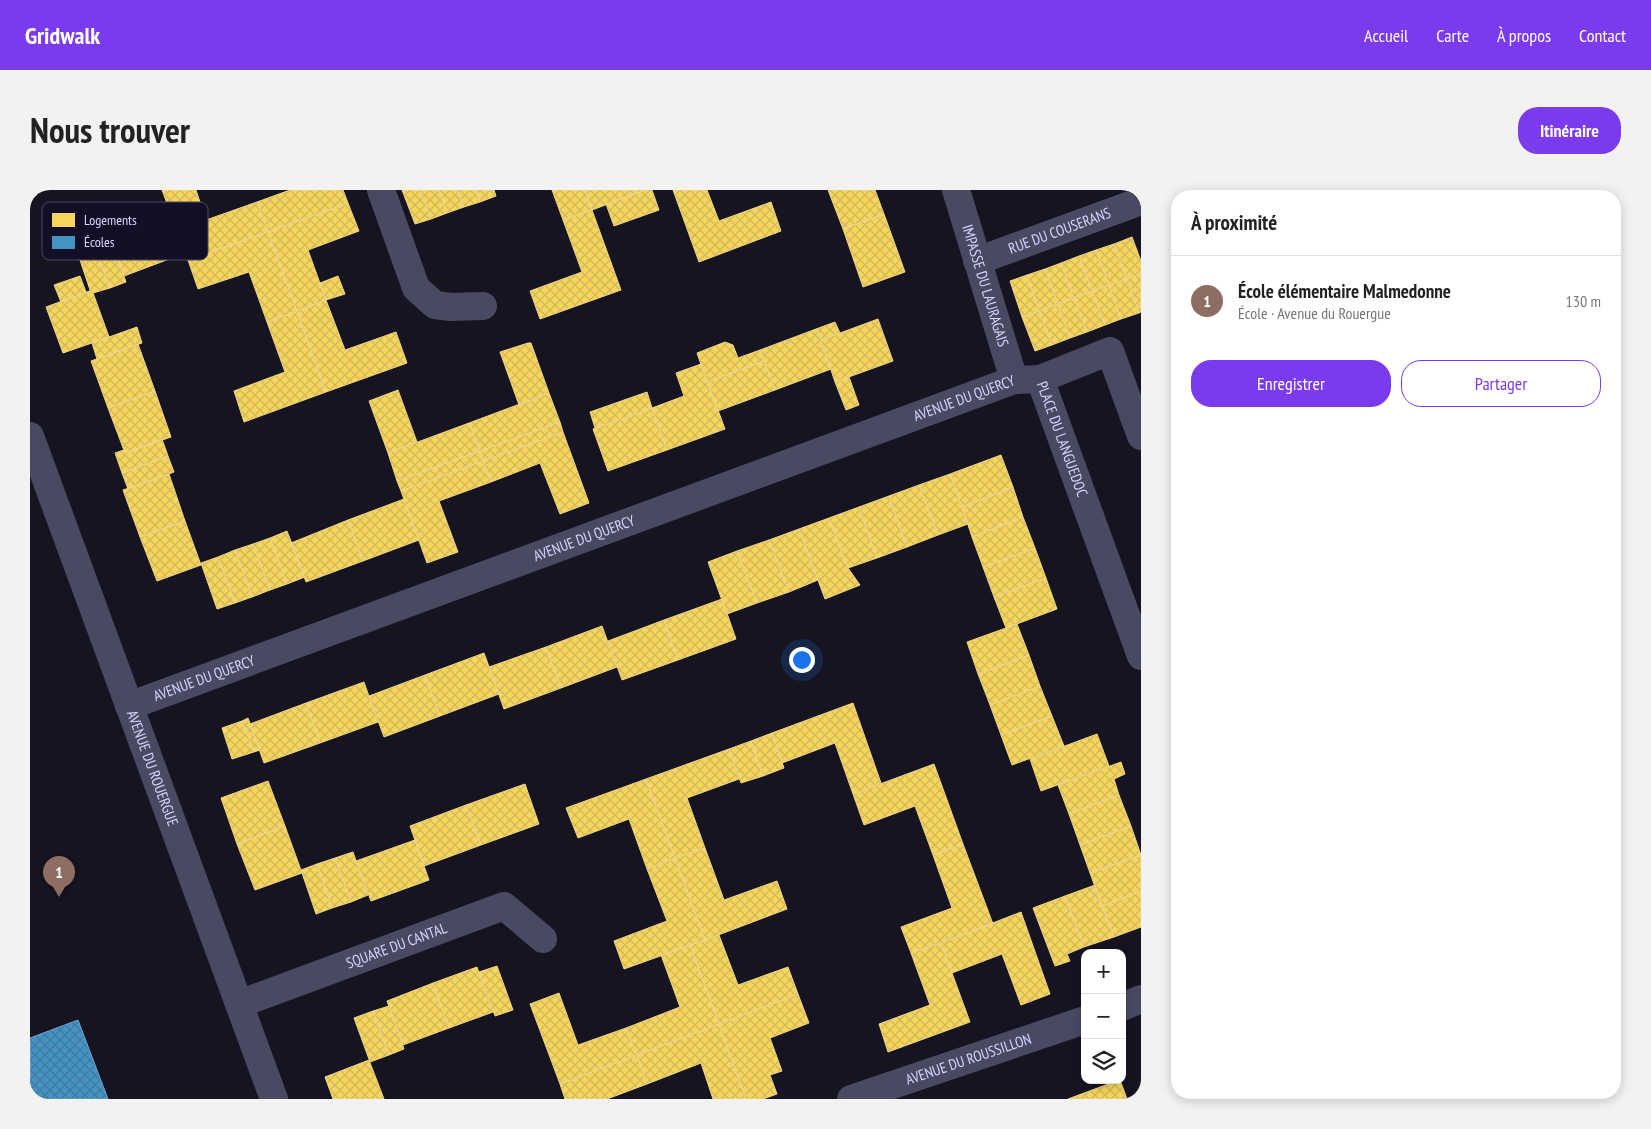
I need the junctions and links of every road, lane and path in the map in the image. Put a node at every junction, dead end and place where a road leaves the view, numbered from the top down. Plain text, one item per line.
1 (381, 190) edge
2 (956, 190) edge
3 (1141, 201) edge
4 (977, 261) junction
5 (483, 306) dead end
6 (1027, 380) junction
7 (30, 436) edge
8 (1141, 436) edge
9 (1141, 656) edge
10 (129, 706) junction
11 (543, 939) dead end
12 (1141, 999) edge
13 (238, 1004) junction
14 (1126, 1005) edge
15 (1081, 1021) edge
16 (863, 1097) edge
17 (274, 1099) edge

1 - 5 street
2 - 4 street, IMPASSE DU LAURAGAIS
3 - 4 street, RUE DU COUSERANS
4 - 6 street, IMPASSE DU LAURAGAIS
6 - 8 street, PLACE DU LANGUEDOC
6 - 9 street, PLACE DU LANGUEDOC
6 - 10 street, AVENUE DU QUERCY
7 - 10 street, AVENUE DU ROUERGUE
10 - 13 street, AVENUE DU ROUERGUE
11 - 13 street, SQUARE DU CANTAL
12 - 14 street
13 - 17 street, AVENUE DU ROUERGUE
15 - 16 street, AVENUE DU ROUSSILLON

